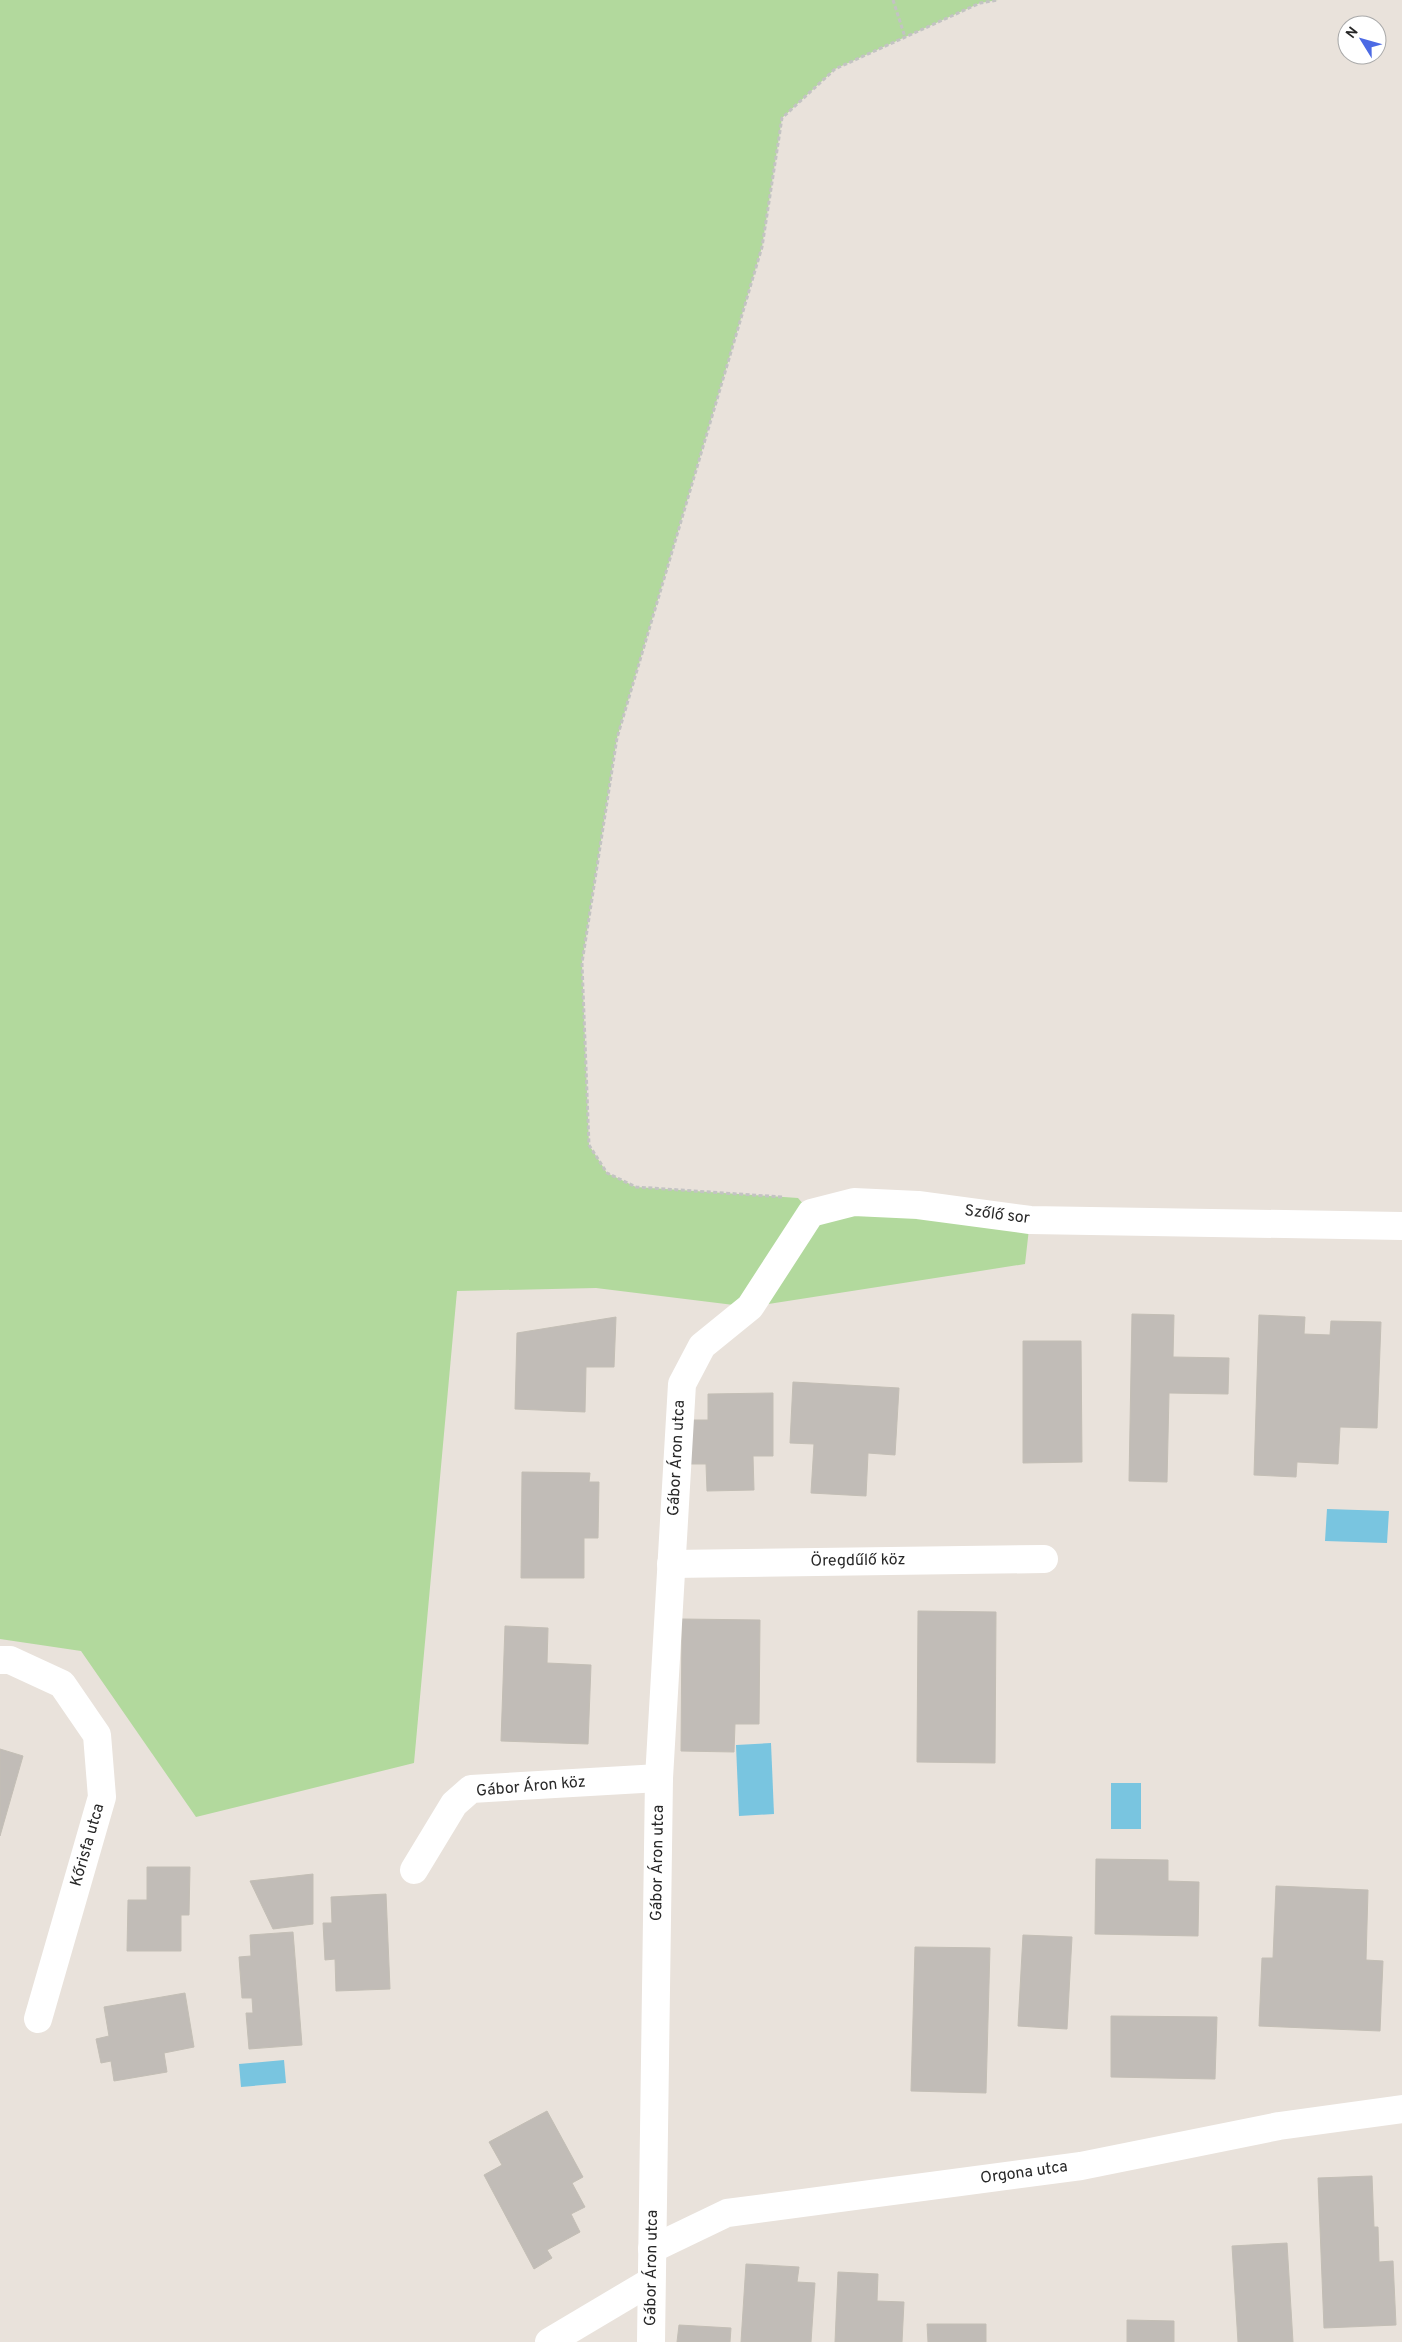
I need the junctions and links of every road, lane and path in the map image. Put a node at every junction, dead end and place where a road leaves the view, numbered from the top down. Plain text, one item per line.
1 (893, 0) edge
2 (998, 0) edge
3 (905, 37) junction
4 (789, 1197) dead end
5 (1402, 1226) edge
6 (682, 1384) joint
7 (1044, 1558) dead end
8 (671, 1564) junction
9 (0, 1660) edge
10 (659, 1778) junction
11 (414, 1870) dead end
12 (38, 2019) dead end
13 (1402, 2109) edge
14 (652, 2249) junction
15 (650, 2282) junction
16 (549, 2342) edge
17 (651, 2342) edge

1 - 3 path
2 - 3 path
3 - 4 path
5 - 6 street, Szőlő sor
6 - 8 street, Gábor Áron utca
7 - 8 street, Öregdűlő köz
8 - 10 street, Gábor Áron utca
9 - 12 street, Kőrisfa utca
10 - 11 street, Gábor Áron köz
10 - 14 street, Gábor Áron utca
13 - 14 street, Orgona utca
14 - 15 street, Gábor Áron utca
15 - 16 street
15 - 17 street, Gábor Áron utca

